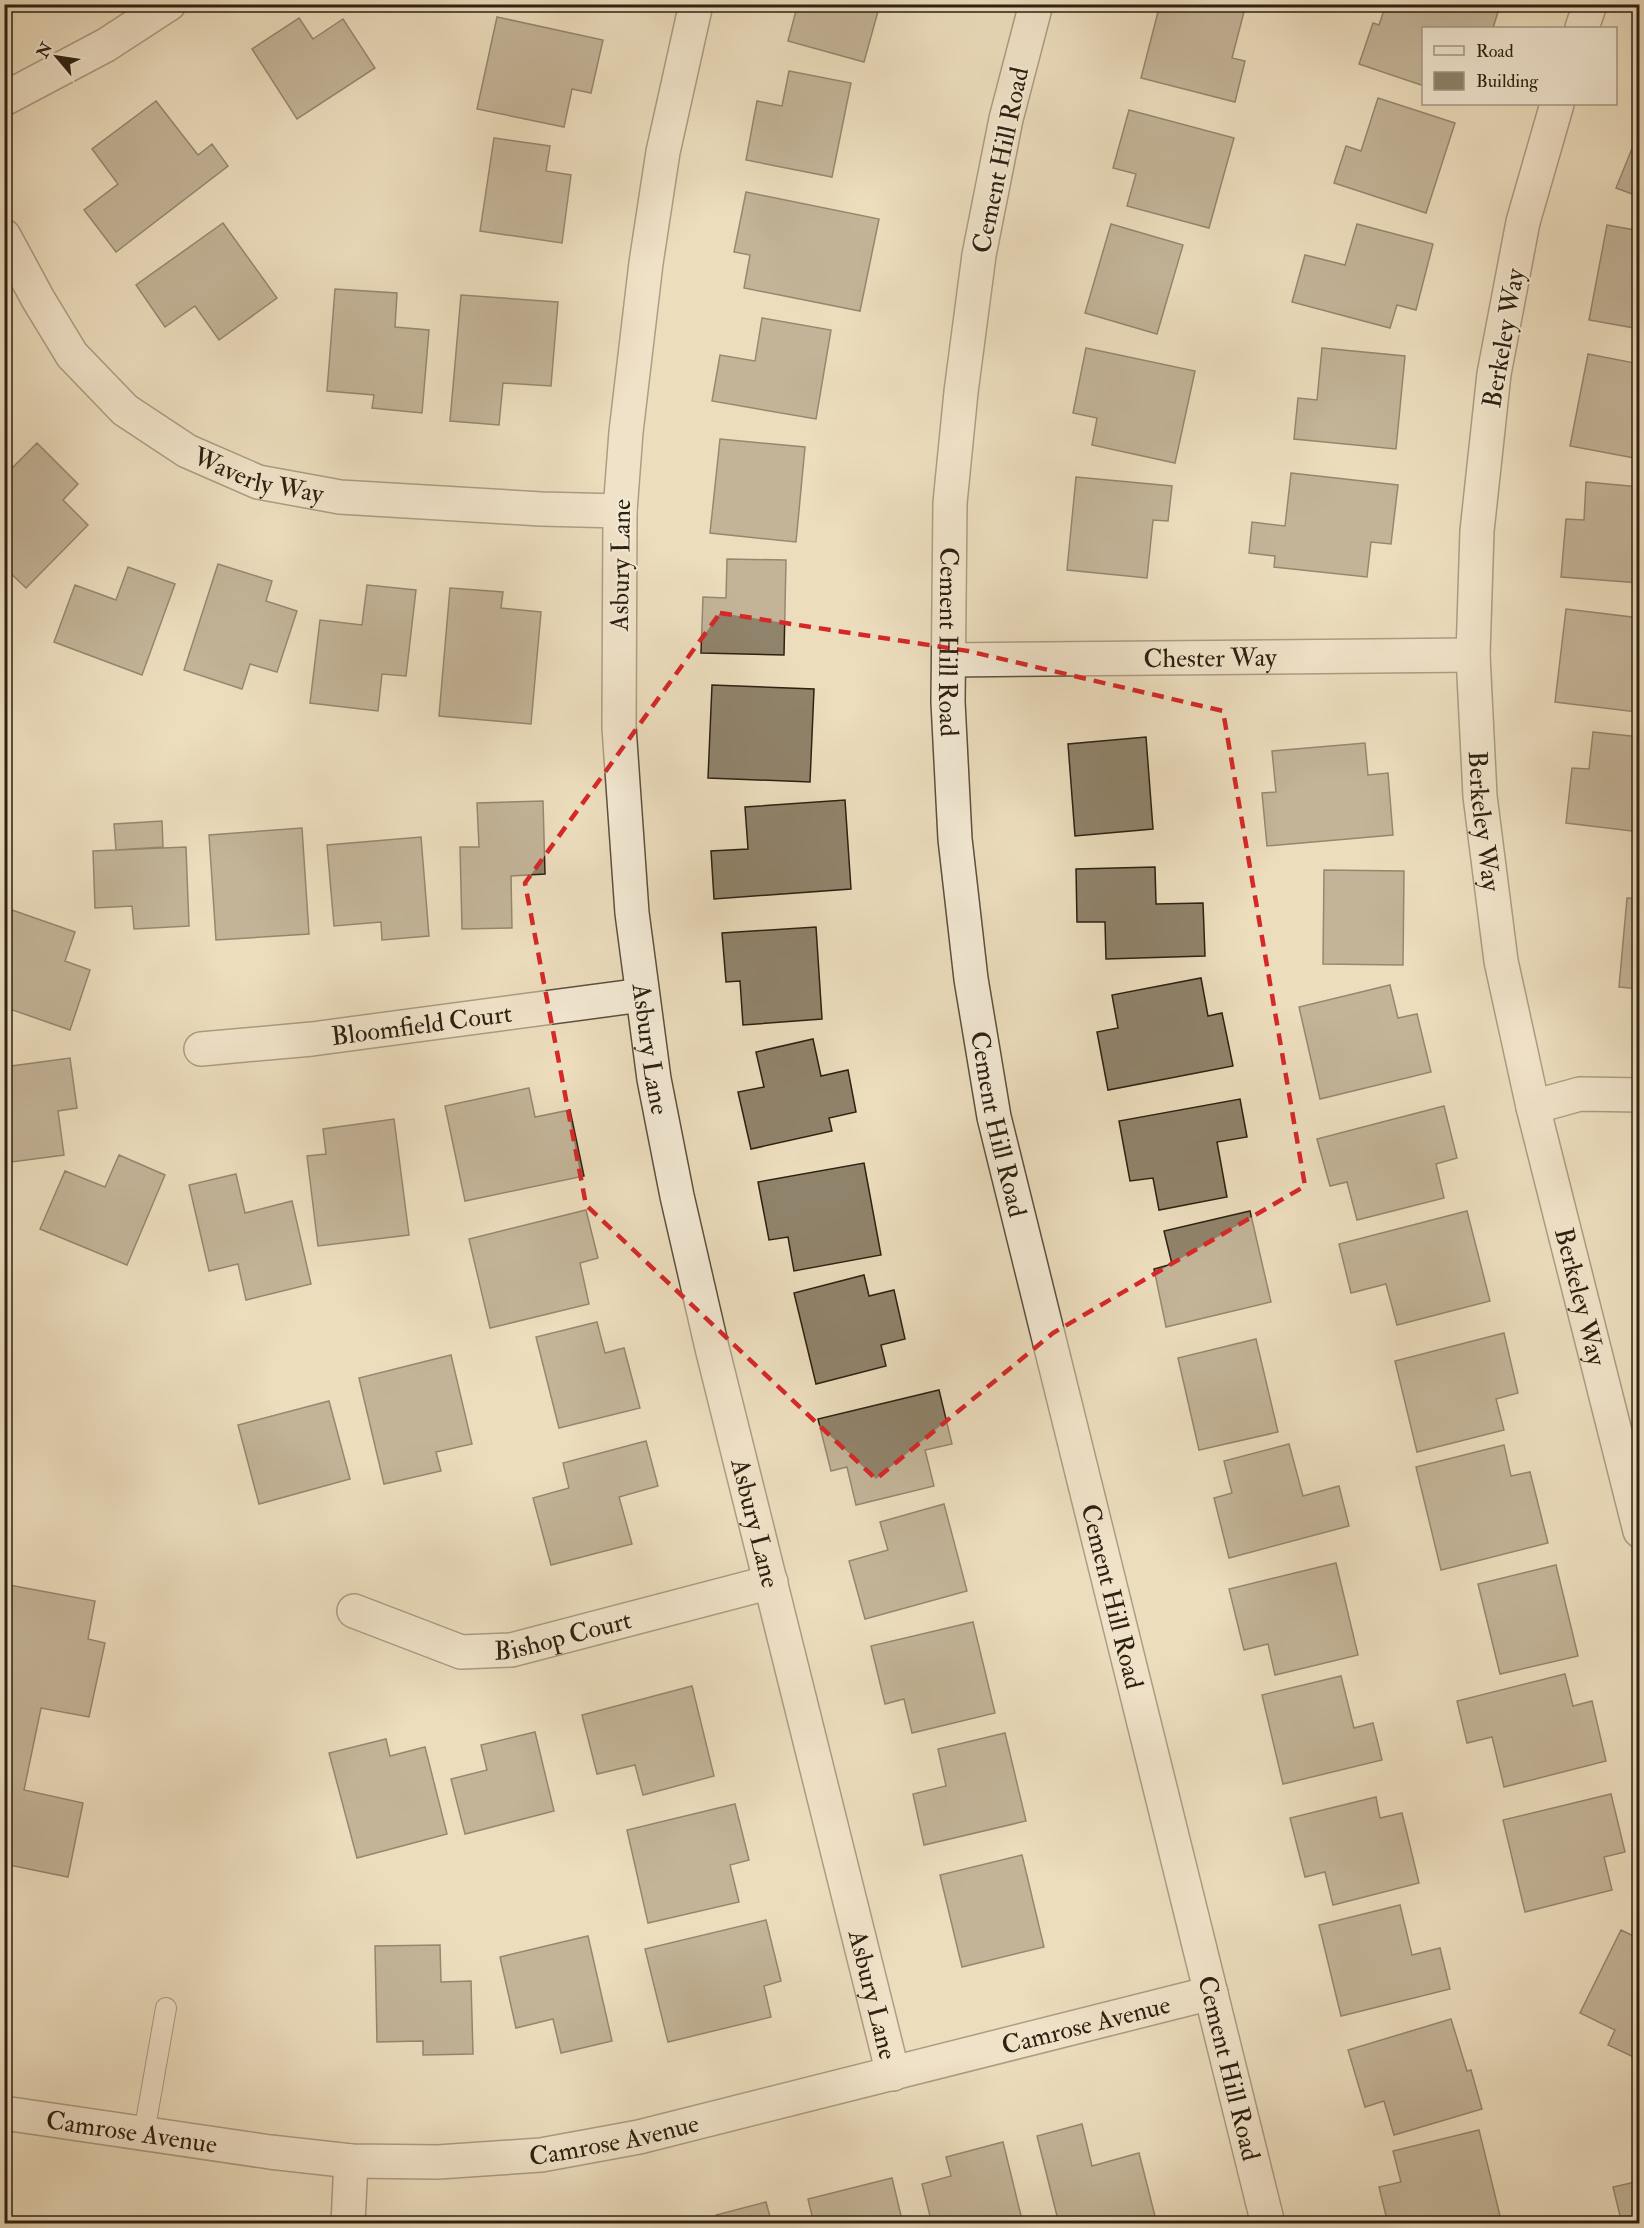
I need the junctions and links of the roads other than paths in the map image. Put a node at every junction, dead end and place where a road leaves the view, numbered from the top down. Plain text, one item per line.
1 (169, 4) edge
2 (696, 4) edge
3 (1036, 4) edge
4 (1590, 4) edge
5 (1582, 27) edge
6 (4, 99) edge
7 (1557, 105) edge
8 (4, 236) edge
9 (620, 510) junction
10 (1473, 655) junction
11 (949, 660) junction
12 (642, 995) junction
13 (201, 1049) dead end
14 (1640, 1095) edge
15 (1533, 1107) junction
16 (1640, 1531) edge
17 (771, 1582) junction
18 (354, 1611) dead end
19 (1211, 1993) junction
20 (166, 2008) dead end
21 (893, 2074) junction
22 (4, 2113) edge
23 (144, 2133) junction
24 (351, 2162) junction
25 (348, 2223) edge
26 (1268, 2223) edge

1 - 6 street
2 - 9 street, Asbury Lane
3 - 11 street, Cement Hill Road
4 - 5 street
7 - 10 street, Berkeley Way
8 - 9 street, Waverly Way
9 - 12 street, Asbury Lane
10 - 11 street, Chester Way
10 - 15 street, Berkeley Way
11 - 19 street, Cement Hill Road
12 - 13 street, Bloomfield Court
12 - 17 street, Asbury Lane
14 - 15 street
15 - 16 street, Berkeley Way
17 - 18 street, Bishop Court
17 - 21 street, Asbury Lane
19 - 21 street, Camrose Avenue
19 - 26 street, Cement Hill Road
20 - 23 lane
21 - 24 street, Camrose Avenue
22 - 23 street, Camrose Avenue
23 - 24 street, Camrose Avenue
24 - 25 street

